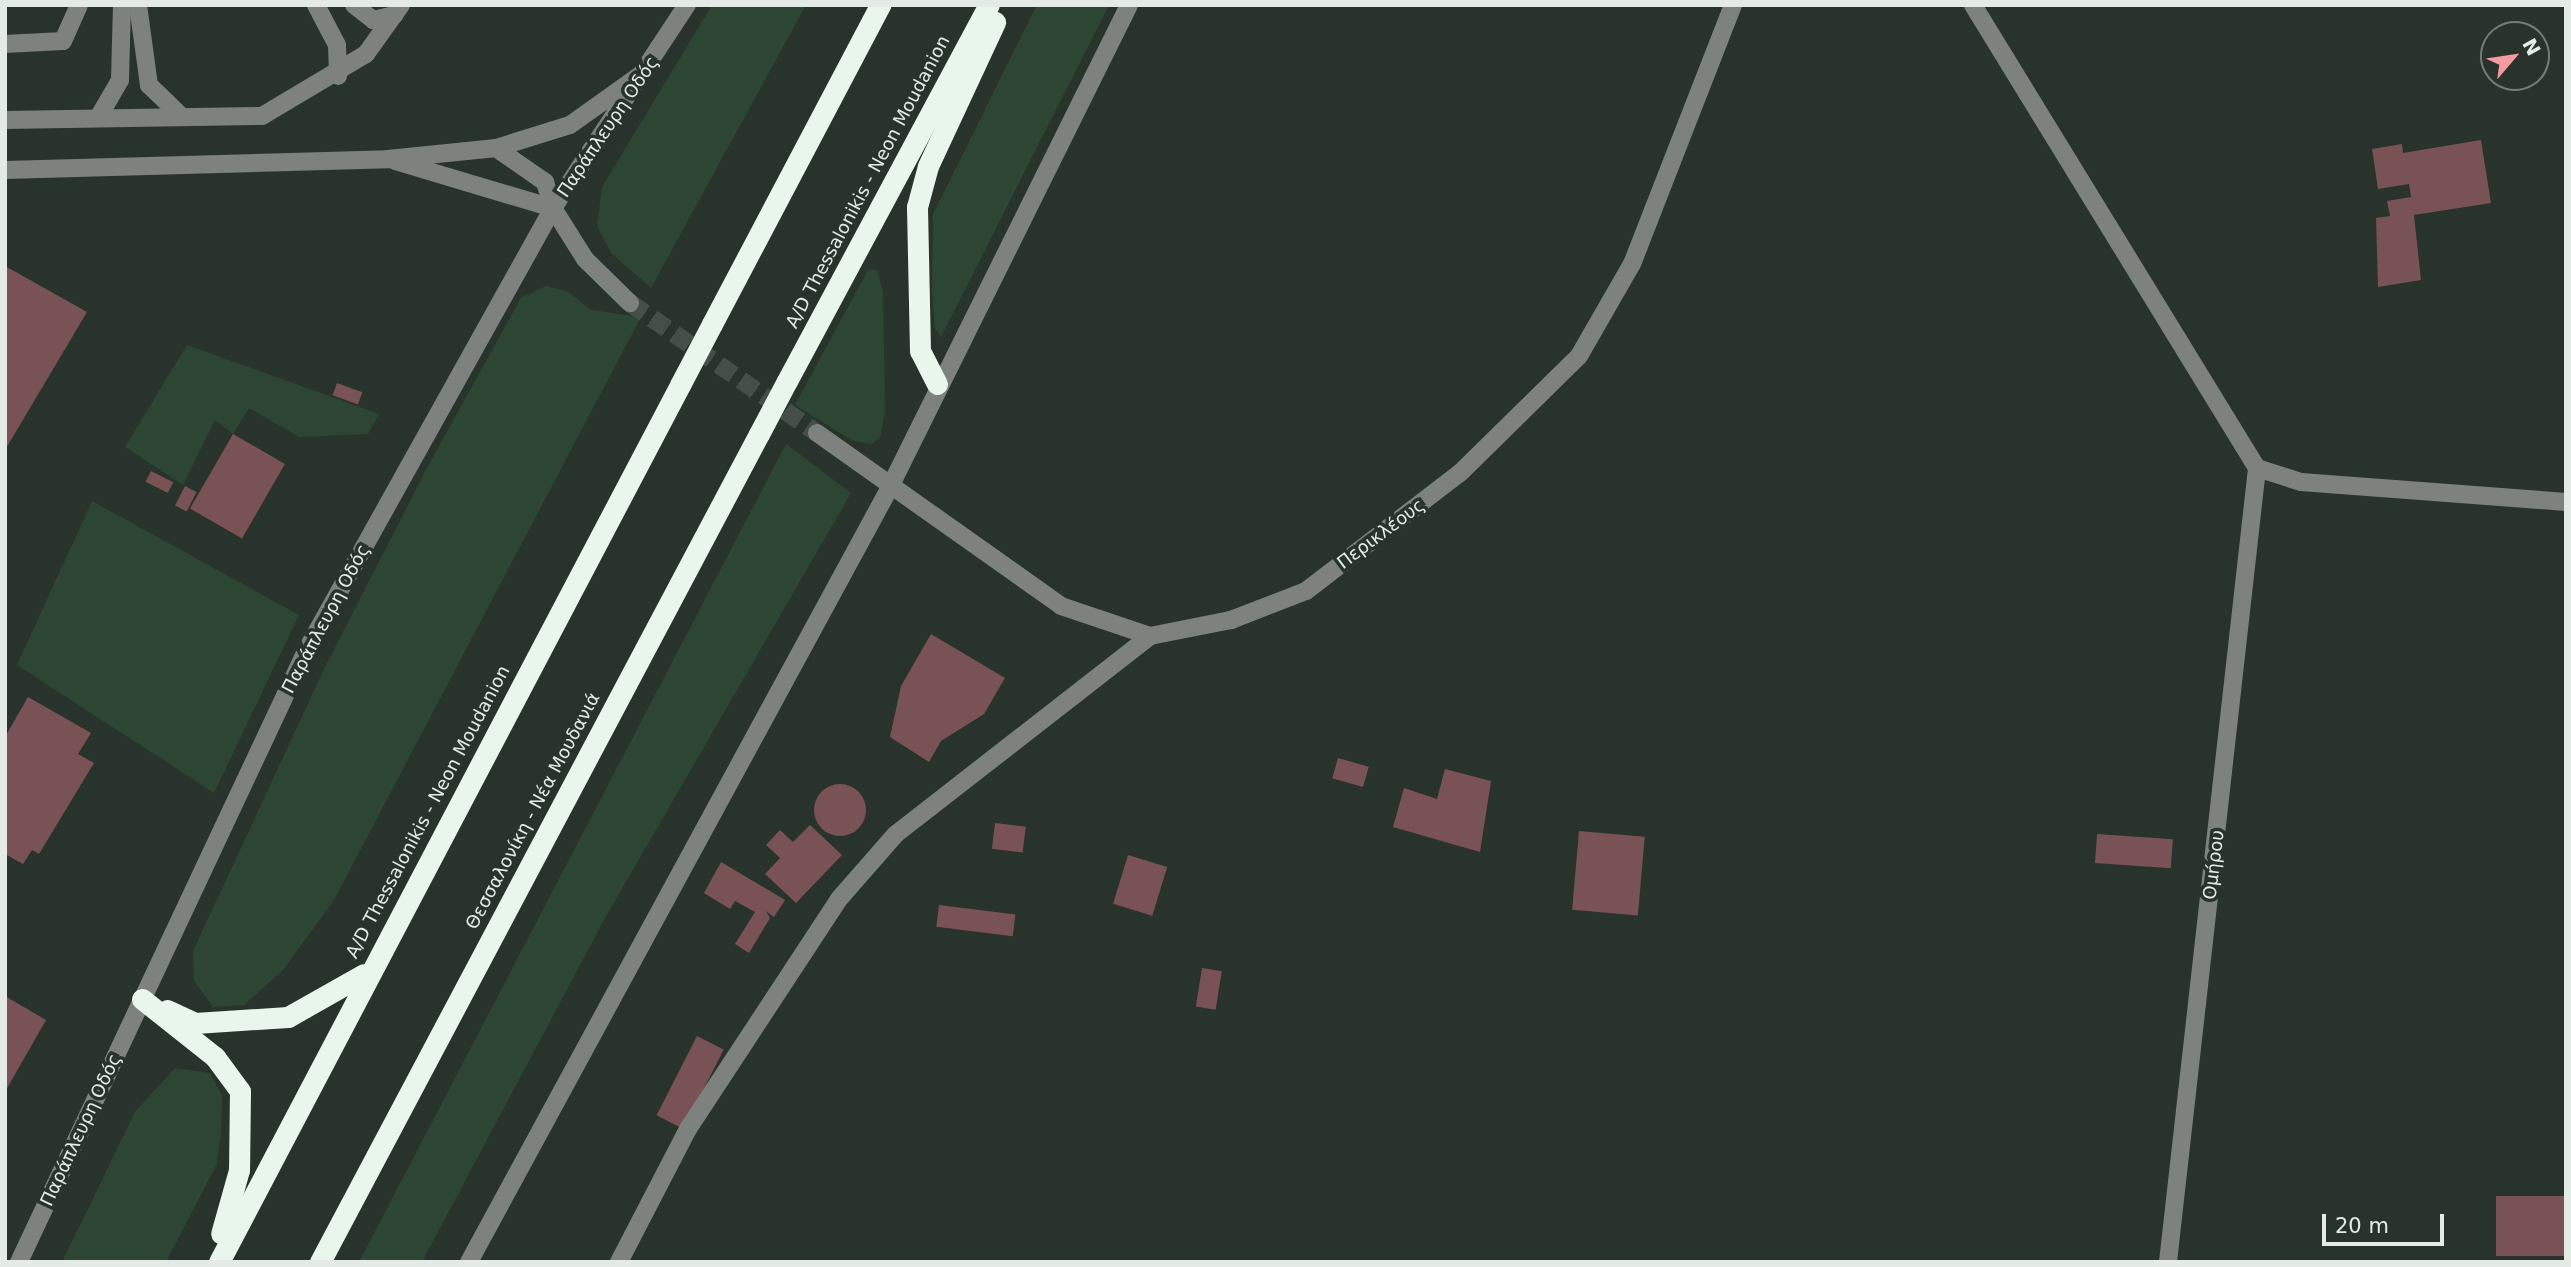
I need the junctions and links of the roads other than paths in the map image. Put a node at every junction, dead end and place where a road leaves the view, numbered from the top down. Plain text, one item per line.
1 (79, 5) edge
2 (122, 5) edge
3 (138, 5) edge
4 (316, 5) edge
5 (354, 5) edge
6 (687, 5) edge
7 (880, 5) edge
8 (989, 5) edge
9 (1002, 5) edge
10 (1129, 5) edge
11 (1733, 5) edge
12 (1973, 5) edge
13 (398, 10) edge
14 (5, 44) edge
15 (651, 67) junction
16 (338, 76) junction
17 (181, 116) junction
18 (98, 118) junction
19 (5, 120) edge
20 (496, 148) junction
21 (388, 159) junction
22 (5, 170) edge
23 (553, 208) junction
24 (631, 303) tunnel mouth
25 (787, 381) joint
26 (937, 384) junction
27 (817, 433) tunnel mouth
28 (2257, 468) junction
29 (889, 489) junction
30 (2566, 502) edge
31 (1150, 636) junction
32 (369, 971) junction
33 (142, 999) junction
34 (19, 1262) edge
35 (211, 1262) edge
36 (219, 1262) edge
37 (320, 1262) edge
38 (469, 1262) edge
39 (619, 1262) edge
40 (2168, 1262) edge

1 - 14 street
2 - 18 street
3 - 17 street
4 - 16 street
5 - 13 street
6 - 15 street, Παράπλευρη Οδός
7 - 32 highway, A/D Thessalonikis - Neon Moudanion, bridge
8 - 25 highway, A/D Thessalonikis - Neon Moudanion
9 - 26 highway
10 - 26 street
11 - 31 street, Περικλέους
12 - 28 street
13 - 16 street
15 - 20 street
15 - 23 street, Παράπλευρη Οδός
16 - 17 street
17 - 18 street
18 - 19 street
20 - 21 street
20 - 23 street
21 - 22 street
21 - 23 street
23 - 24 street
23 - 33 street, Παράπλευρη Οδός
25 - 37 highway, Θεσσαλονίκη - Νέα Μουδανιά, bridge
26 - 29 street
27 - 29 street, Περικλέους
28 - 30 street
28 - 40 street, Ομήρου
29 - 31 street, Περικλέους
29 - 38 street
31 - 39 street
32 - 33 highway
32 - 36 highway, A/D Thessalonikis - Neon Moudanion
33 - 34 street, Παράπλευρη Οδός
33 - 35 highway

